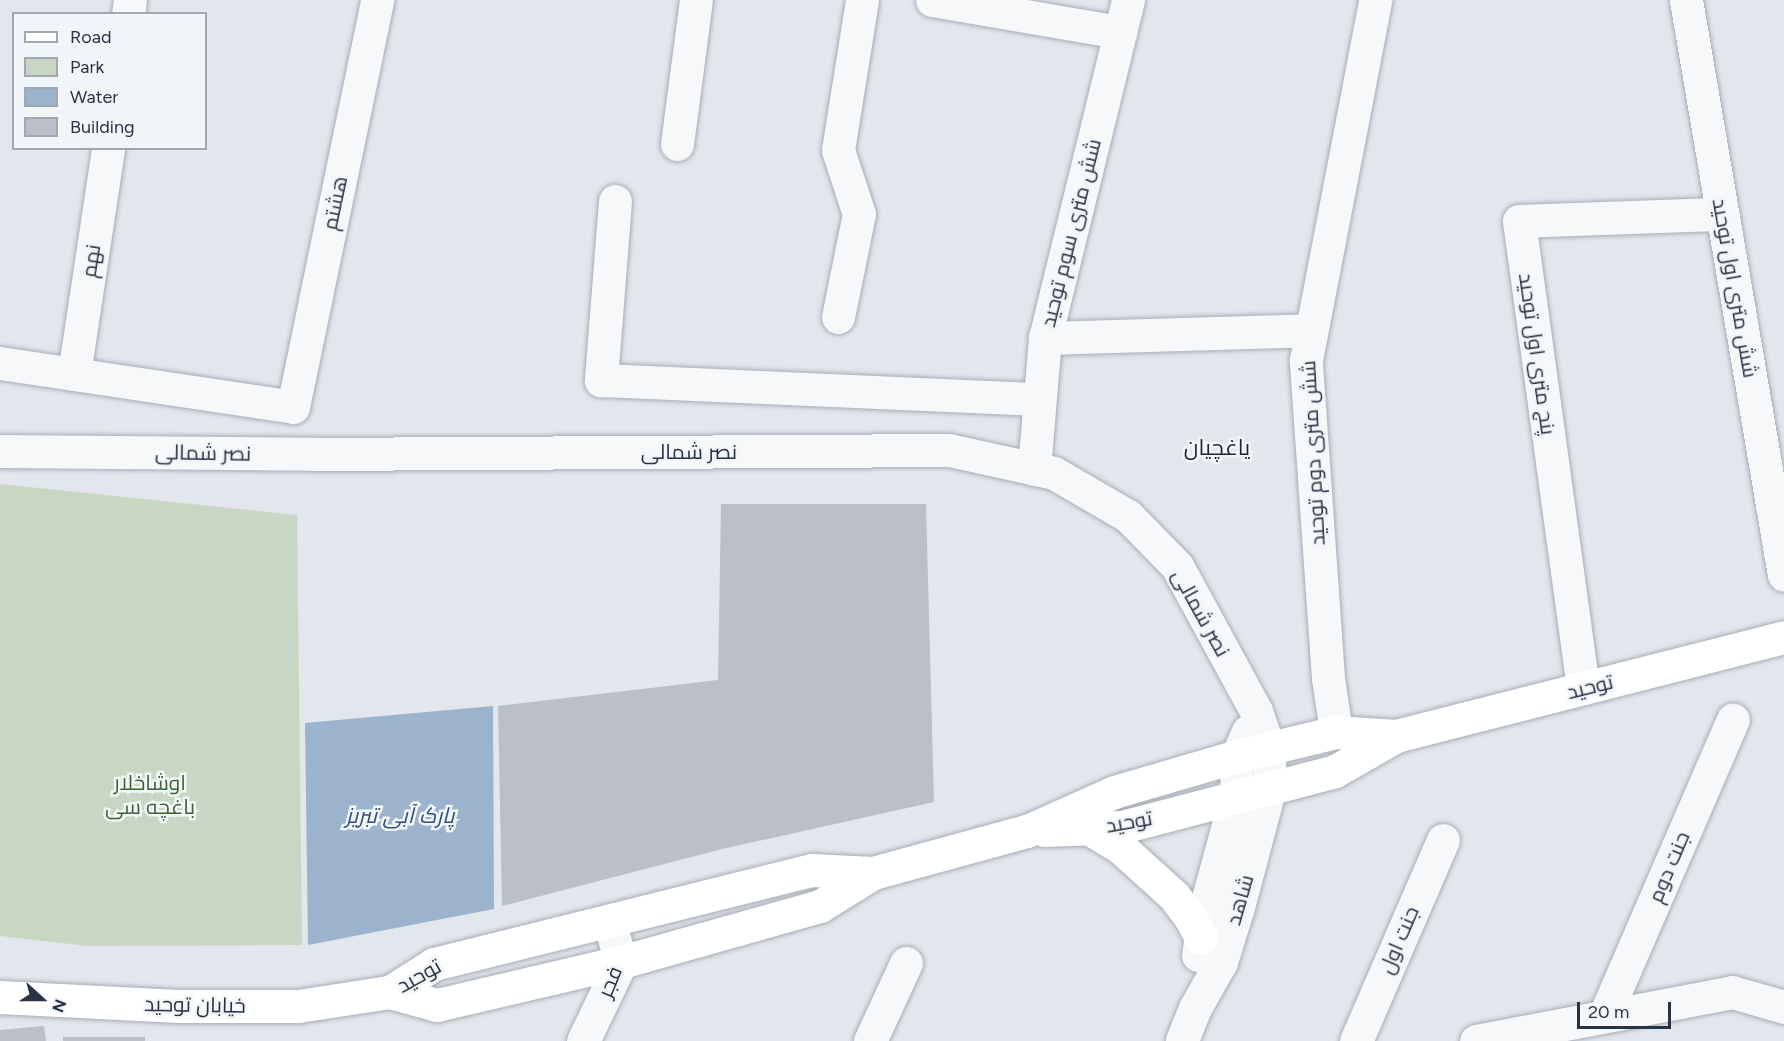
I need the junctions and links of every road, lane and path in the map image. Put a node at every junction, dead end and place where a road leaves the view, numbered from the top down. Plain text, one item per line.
1 (377, 0) edge
2 (696, 0) edge
3 (862, 0) edge
4 (932, 0) edge
5 (1128, 0) edge
6 (1375, 0) edge
7 (1686, 0) edge
8 (1120, 32) junction
9 (678, 144) dead end
10 (108, 150) edge
11 (615, 201) dead end
12 (1722, 214) junction
13 (838, 317) dead end
14 (1310, 330) junction
15 (1045, 338) junction
16 (0, 363) edge
17 (74, 374) junction
18 (1040, 399) junction
19 (0, 451) edge
20 (1034, 469) junction
21 (1784, 575) edge
22 (1784, 637) edge
23 (1583, 688) junction
24 (1256, 711) junction
25 (1734, 719) dead end
26 (1336, 732) junction
27 (1396, 736) junction
28 (1269, 748) junction
29 (1237, 756) junction
30 (1270, 787) junction
31 (1236, 796) junction
32 (1090, 829) junction
33 (1027, 831) junction
34 (1443, 840) dead end
35 (873, 873) junction
36 (609, 921) junction
37 (1201, 938) junction
38 (621, 962) junction
39 (906, 963) dead end
40 (390, 992) junction
41 (0, 997) edge
42 (1784, 1007) edge
43 (1195, 1008) junction
44 (1605, 1015) junction
45 (583, 1041) edge
46 (870, 1041) edge
47 (1182, 1041) edge
48 (1356, 1041) edge
49 (1476, 1041) edge

1 - 17 street, هشتم
2 - 9 street
3 - 13 street
4 - 8 street
5 - 8 street, شش متری سوم توحید
6 - 14 street, شش متری دوم توحید
7 - 12 street, شش متری اول توحید
8 - 15 street, شش متری سوم توحید
10 - 17 street, نهم
11 - 18 street
12 - 21 street, شش متری اول توحید
12 - 23 street, پنج متری اول توحید
14 - 15 street
14 - 26 street, شش متری دوم توحید
15 - 18 street, شش متری سوم توحید
16 - 17 street
18 - 20 street, شش متری سوم توحید
19 - 20 street, نصر شمالی
20 - 24 street, نصر شمالی
22 - 23 main road, توحید
23 - 27 main road, توحید
24 - 28 street, نصر شمالی
24 - 29 street
25 - 44 street, جنت دوم
26 - 27 main road, توحید
26 - 28 main road, توحید
27 - 30 main road, توحید
28 - 29 main road, توحید
28 - 30 street, شاهد
29 - 31 street, شاهد
29 - 33 main road, توحید
30 - 31 main road, توحید
30 - 43 street, شاهد
31 - 32 main road, توحید
31 - 37 street, شاهد
32 - 33 main road, توحید
32 - 37 main road
33 - 35 main road, توحید
34 - 48 street, جنت اول
35 - 36 main road, توحید
35 - 38 main road, توحید
36 - 38 street, فجر
36 - 40 main road, توحید
37 - 43 street, شاهد
38 - 40 main road, توحید
38 - 45 street, فجر
39 - 46 street
40 - 41 main road, خیابان توحید
42 - 44 street
43 - 47 street, شاهد
44 - 49 street

